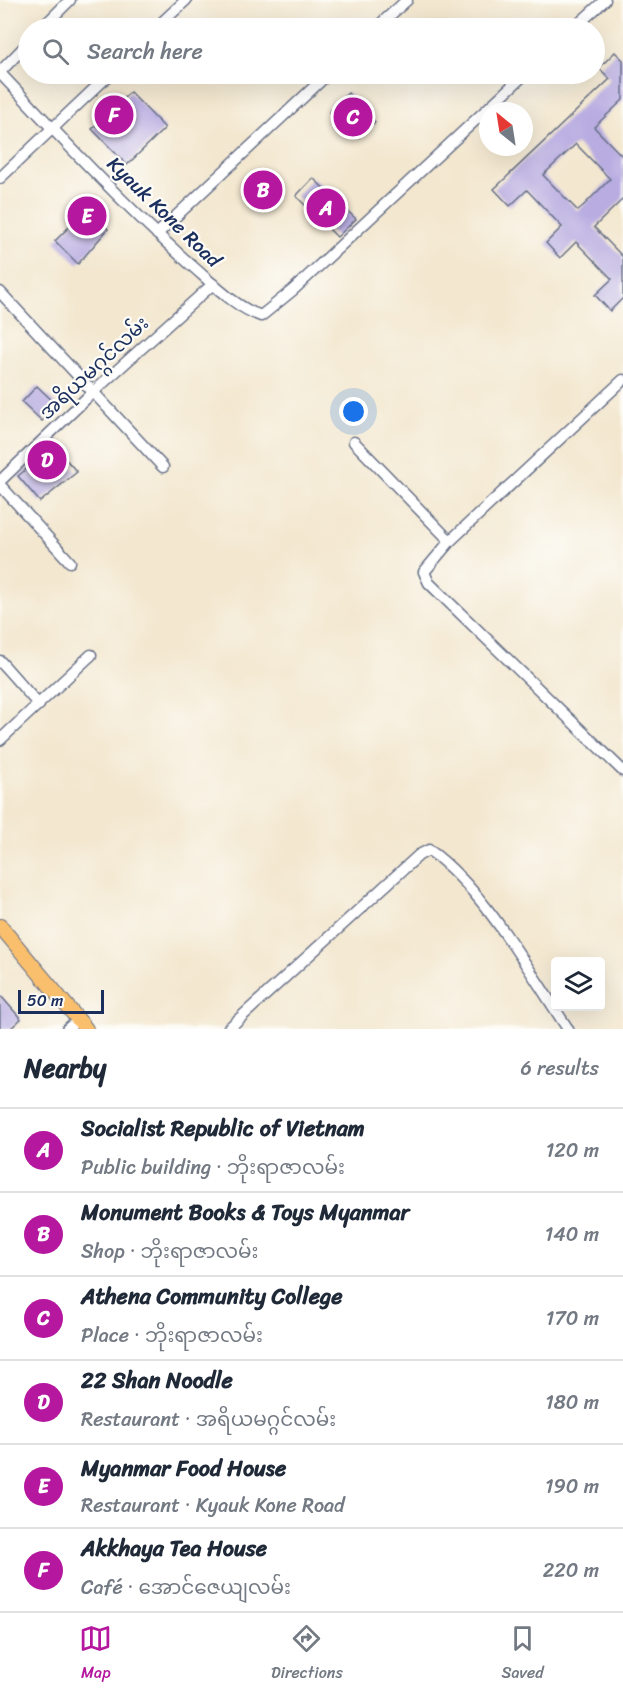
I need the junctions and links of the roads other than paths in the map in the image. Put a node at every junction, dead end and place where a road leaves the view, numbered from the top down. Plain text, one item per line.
1 (70, 0) edge
2 (186, 0) edge
3 (407, 0) edge
4 (605, 0) edge
5 (52, 18) edge
6 (167, 18) edge
7 (387, 18) edge
8 (585, 18) edge
9 (18, 54) edge
10 (0, 73) edge
11 (99, 84) edge
12 (317, 84) edge
13 (514, 84) edge
14 (52, 129) junction
15 (0, 178) edge
16 (156, 234) junction
17 (213, 284) junction
18 (0, 292) edge
19 (623, 380) edge
20 (93, 392) junction
21 (354, 442) dead end
22 (163, 467) dead end
23 (0, 483) edge
24 (450, 541) junction
25 (70, 562) dead end
26 (91, 655) dead end
27 (0, 661) edge
28 (39, 705) junction
29 (0, 740) edge
30 (623, 771) edge
31 (0, 926) edge
32 (82, 1024) edge
33 (67, 1029) edge
34 (228, 1029) edge
35 (568, 1029) edge

1 - 5 street
2 - 6 street
3 - 7 street
4 - 8 street
9 - 10 street
10 - 14 street, Kyauk Kone Road
11 - 14 street
12 - 16 street
13 - 17 street, Kyauk Kone Road
14 - 15 street
14 - 16 street, Kyauk Kone Road
16 - 17 street, Kyauk Kone Road
17 - 20 street, အရိယမဂ္ဂင်လမ်း
18 - 20 street
19 - 24 street
20 - 22 street
20 - 23 street, အရိယမဂ္ဂင်လမ်း
21 - 24 street
23 - 25 street
24 - 30 street
26 - 28 street
27 - 28 street
28 - 29 street
31 - 32 main road
32 - 33 street
34 - 35 street

